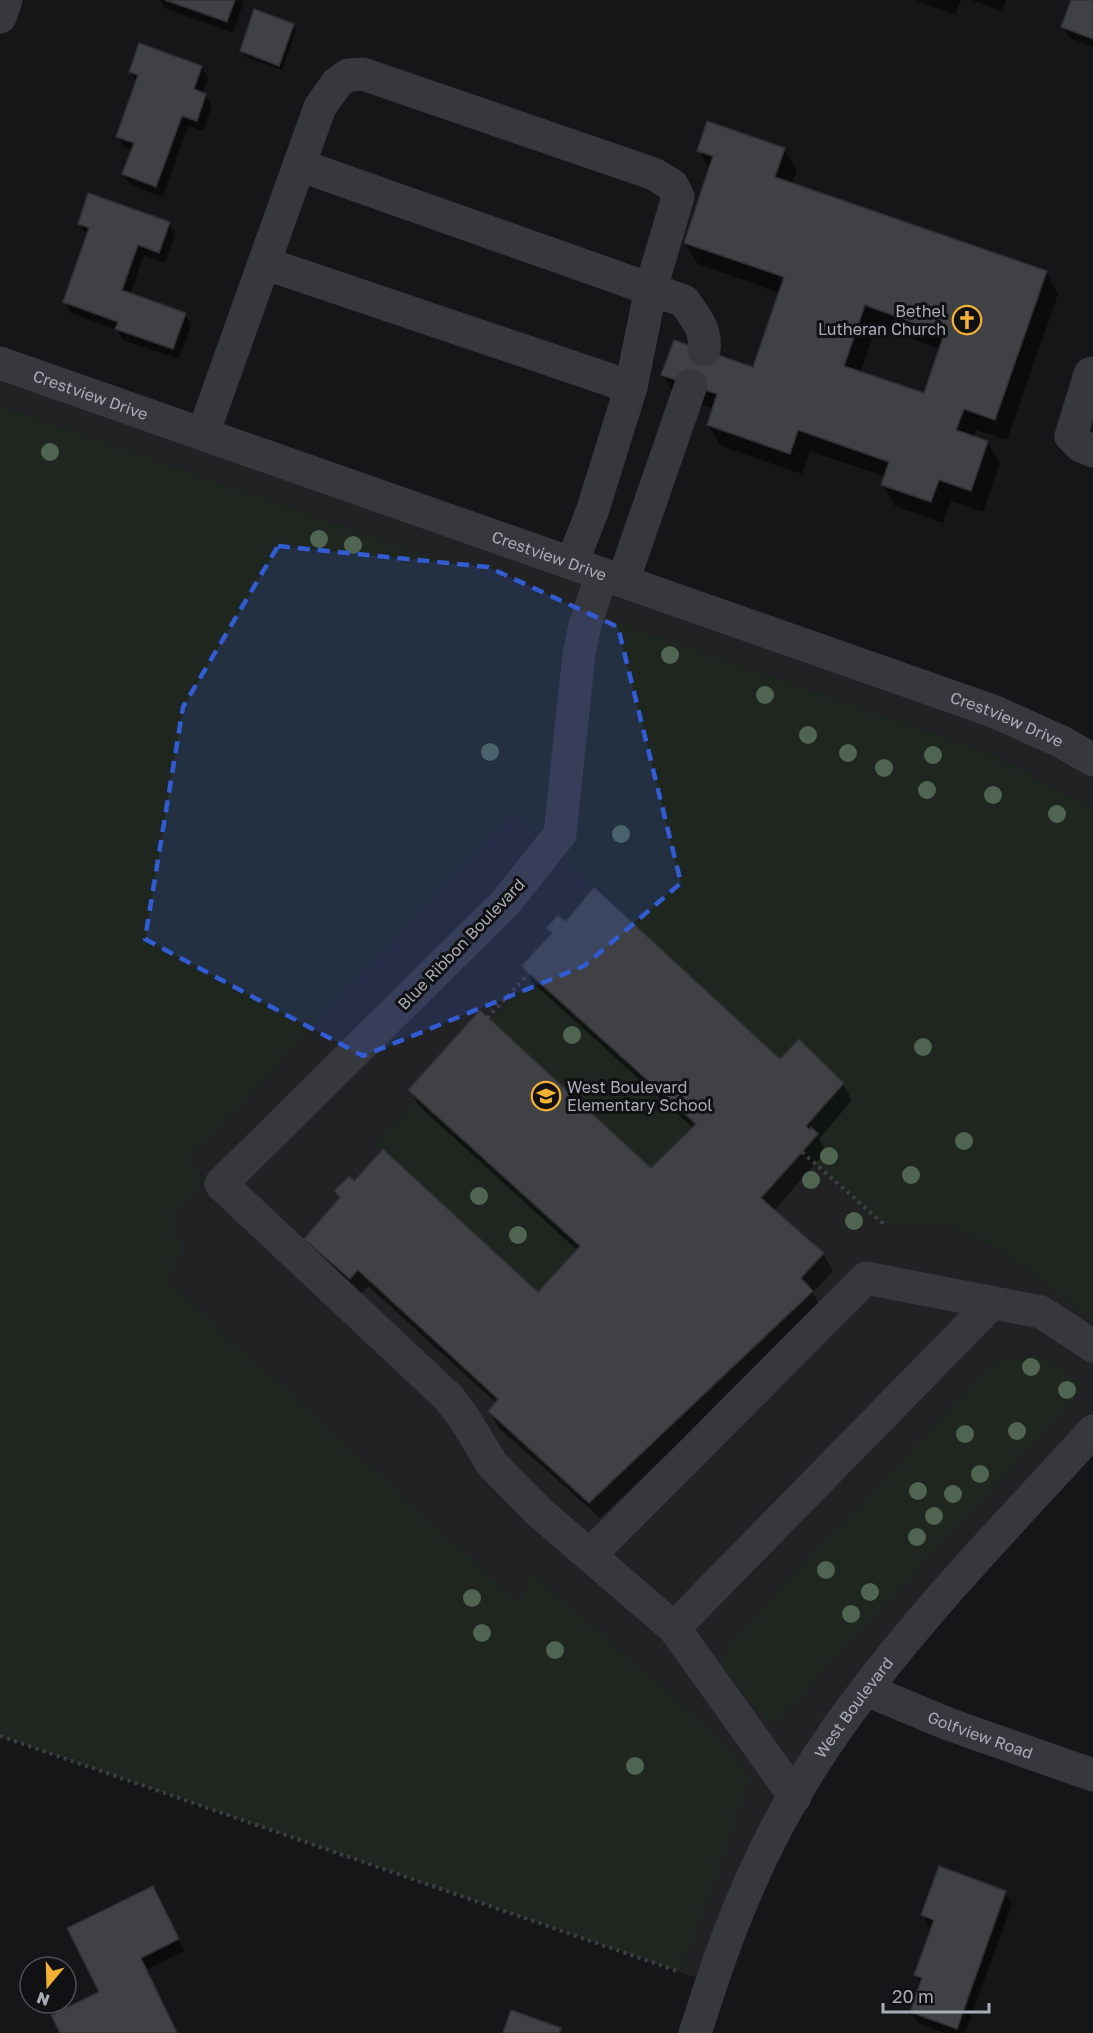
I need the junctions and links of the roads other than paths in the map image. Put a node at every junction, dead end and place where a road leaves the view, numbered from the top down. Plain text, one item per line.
1 (6, 0) edge
2 (0, 16) edge
3 (299, 165) junction
4 (264, 263) junction
5 (651, 288) junction
6 (704, 350) dead end
7 (0, 363) edge
8 (1093, 373) edge
9 (691, 385) dead end
10 (631, 387) junction
11 (203, 434) junction
12 (1087, 449) edge
13 (599, 573) junction
14 (1093, 760) edge
15 (992, 1303) junction
16 (1093, 1346) edge
17 (1093, 1431) edge
18 (590, 1555) junction
19 (674, 1628) junction
20 (867, 1690) junction
21 (1093, 1775) edge
22 (795, 1797) junction
23 (695, 2033) edge

1 - 2 street
3 - 4 street
3 - 5 street
3 - 5 street
4 - 10 street
4 - 11 street
5 - 6 street
5 - 10 street
7 - 11 street, Crestview Drive
8 - 12 street
9 - 13 street
10 - 13 street
11 - 13 street, Crestview Drive
13 - 14 street, Crestview Drive
13 - 18 street, Blue Ribbon Boulevard
15 - 16 street
15 - 18 street
15 - 19 street
17 - 20 street, West Boulevard
18 - 19 street
19 - 22 street
20 - 21 street, Golfview Road
20 - 22 street, West Boulevard
22 - 23 street, West Boulevard

